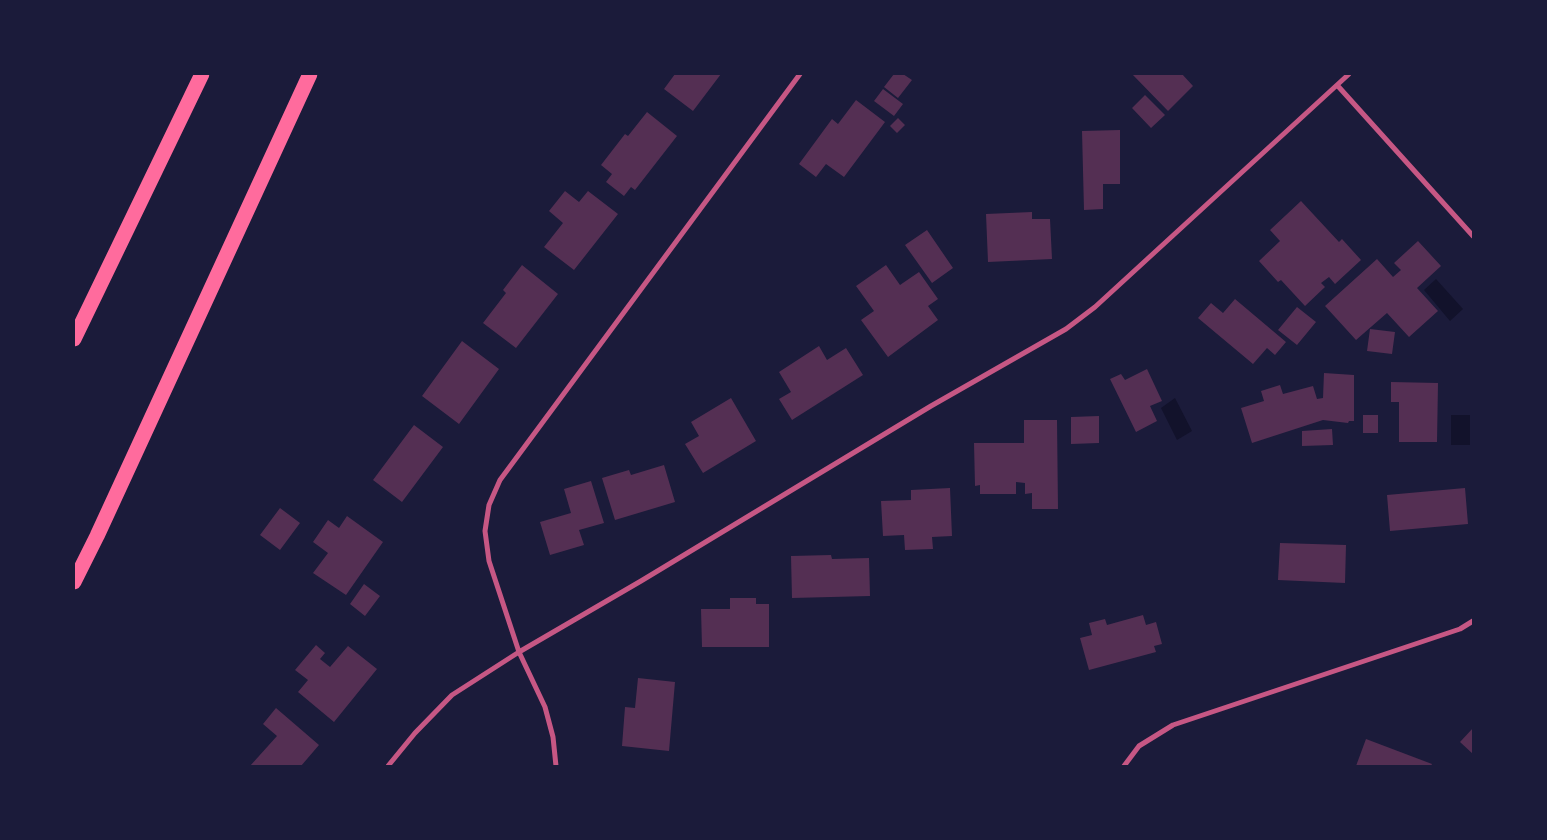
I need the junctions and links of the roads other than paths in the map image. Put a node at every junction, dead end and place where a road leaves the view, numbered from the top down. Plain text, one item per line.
1 (202, 74) edge
2 (310, 74) edge
3 (800, 74) edge
4 (1349, 74) edge
5 (1337, 85) junction
6 (1473, 236) edge
7 (74, 339) edge
8 (74, 582) edge
9 (1473, 621) edge
10 (519, 652) junction
11 (388, 766) edge
12 (556, 766) edge
13 (1124, 766) edge

1 - 7 highway
2 - 8 highway
3 - 10 street
4 - 5 street
5 - 6 street
5 - 10 street
9 - 13 street
10 - 11 street
10 - 12 street

